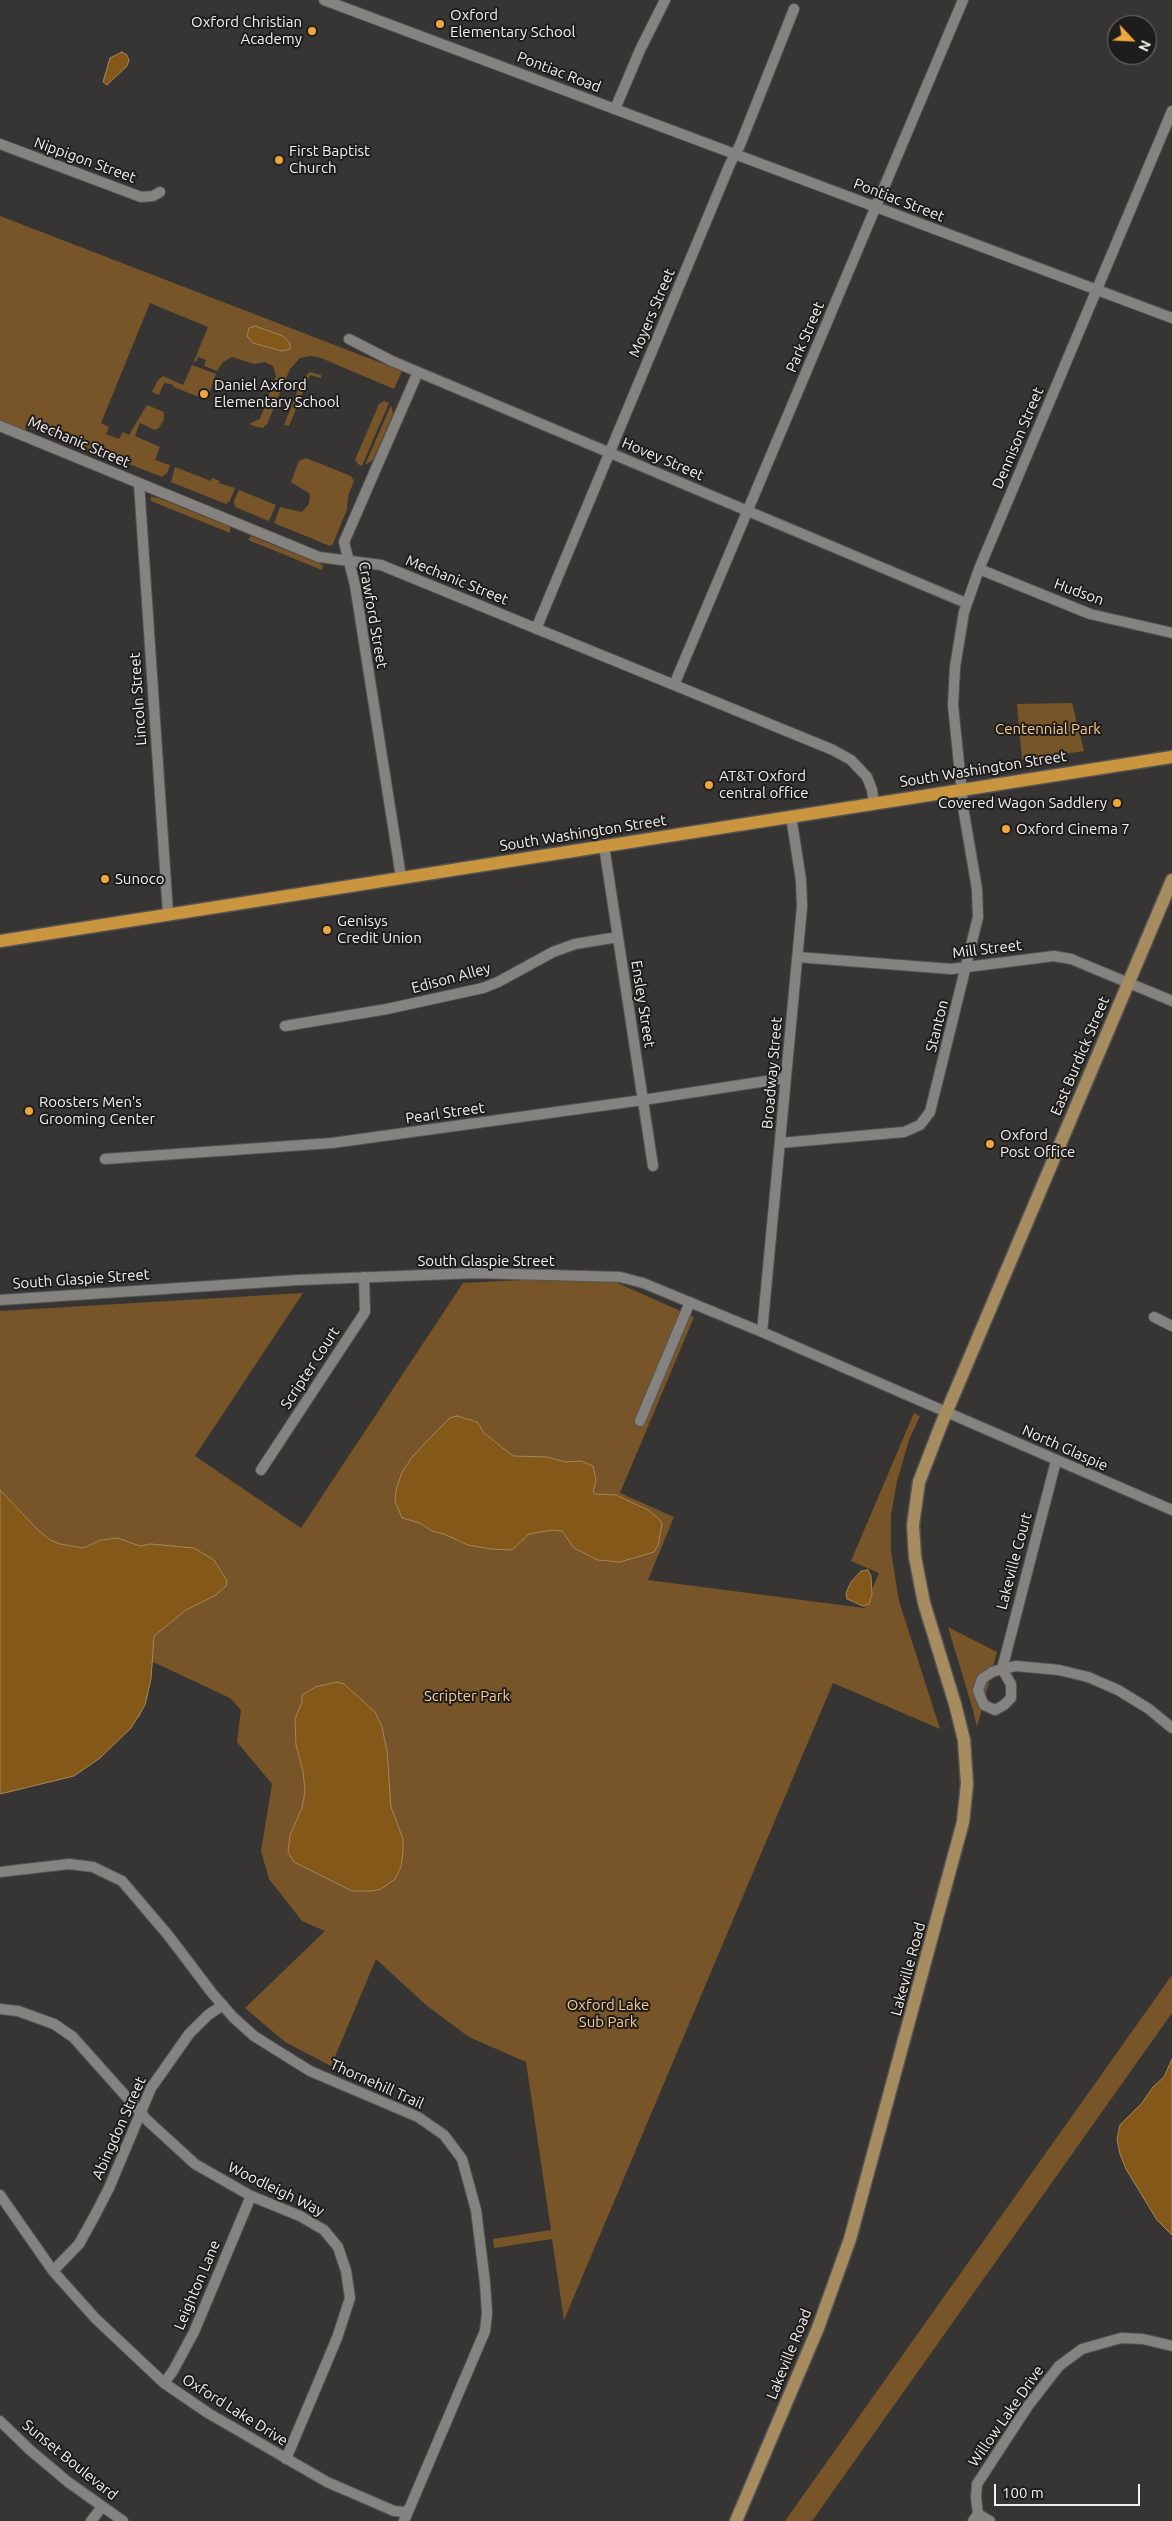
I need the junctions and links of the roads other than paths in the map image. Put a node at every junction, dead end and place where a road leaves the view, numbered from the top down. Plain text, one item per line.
1 (324, 0) edge
2 (665, 0) edge
3 (963, 0) edge
4 (794, 9) dead end
5 (615, 109) junction
6 (1172, 111) edge
7 (0, 144) edge
8 (735, 154) junction
9 (160, 192) dead end
10 (876, 207) junction
11 (1097, 290) junction
12 (1172, 318) edge
13 (349, 339) dead end
14 (418, 372) junction
15 (0, 426) edge
16 (610, 453) junction
17 (138, 483) junction
18 (748, 512) junction
19 (349, 561) junction
20 (979, 569) junction
21 (966, 604) junction
22 (536, 629) junction
23 (1172, 633) edge
24 (674, 685) junction
25 (1172, 757) edge
26 (961, 790) junction
27 (874, 804) junction
28 (791, 816) junction
29 (604, 846) junction
30 (401, 878) junction
31 (1172, 880) edge
32 (168, 914) junction
33 (618, 938) junction
34 (0, 941) edge
35 (797, 957) junction
36 (966, 968) junction
37 (1128, 982) junction
38 (1172, 1001) edge
39 (285, 1026) dead end
40 (786, 1078) junction
41 (643, 1100) junction
42 (780, 1143) junction
43 (105, 1159) dead end
44 (653, 1166) dead end
45 (364, 1278) junction
46 (0, 1300) edge
47 (690, 1302) junction
48 (1154, 1317) dead end
49 (1172, 1326) edge
50 (762, 1332) junction
51 (947, 1411) junction
52 (640, 1421) dead end
53 (1056, 1461) junction
54 (261, 1470) dead end
55 (1172, 1510) edge
56 (1172, 1728) edge
57 (0, 1872) edge
58 (223, 2005) junction
59 (0, 2009) edge
60 (141, 2113) junction
61 (0, 2195) edge
62 (251, 2196) junction
63 (53, 2271) junction
64 (1172, 2346) edge
65 (164, 2383) junction
66 (0, 2420) edge
67 (286, 2459) junction
68 (102, 2507) junction
69 (408, 2510) junction
70 (975, 2517) edge
71 (91, 2521) edge
72 (123, 2521) edge
73 (404, 2521) edge
74 (736, 2521) edge
75 (990, 2521) edge

1 - 5 street, Pontiac Road
2 - 5 street
3 - 10 street, Park Street
4 - 8 street, Moyers Street
5 - 8 street, Pontiac Street
6 - 11 street, Dennison Street
7 - 9 street, Nippigon Street
8 - 10 street, Pontiac Street
8 - 16 street, Moyers Street
10 - 11 street, Pontiac Street
10 - 18 street, Park Street
11 - 12 street, Pontiac Street
11 - 20 street, Dennison Street
13 - 14 street, Hovey Street
14 - 16 street, Hovey Street
14 - 19 street, Crawford Street
15 - 17 street, Mechanic Street
16 - 18 street, Hovey Street
16 - 22 street, Moyers Street
17 - 19 street, Mechanic Street
17 - 32 street, Lincoln Street
18 - 21 street, Hovey Street
18 - 24 street, Park Street
19 - 22 street, Mechanic Street
19 - 30 street, Crawford Street
20 - 21 street, Dennison Street
20 - 23 street, Hudson
21 - 26 street, Dennison Street
22 - 24 street, Mechanic Street
24 - 27 street, Mechanic Street
25 - 26 main road, South Washington Street
26 - 27 main road, South Washington Street
26 - 36 street, Stanton
27 - 28 main road, South Washington Street
28 - 29 main road, South Washington Street
28 - 35 street, Broadway Street
29 - 30 main road, South Washington Street
29 - 33 street, Ensley Street
30 - 32 main road, South Washington Street
31 - 37 main road, East Burdick Street
32 - 34 main road, South Washington Street
33 - 39 street, Edison Alley
33 - 41 street, Ensley Street
35 - 36 street, Mill Street
35 - 40 street, Broadway Street
36 - 37 street, Mill Street
36 - 42 street, Stanton
37 - 38 street, Mill Street
37 - 51 main road, East Burdick Street
40 - 41 street, Pearl Street
40 - 42 street, Broadway Street
41 - 43 street, Pearl Street
41 - 44 street, Ensley Street
42 - 50 street, Broadway Street
45 - 46 street, South Glaspie Street
45 - 47 street, South Glaspie Street
45 - 54 street, Scripter Court
47 - 50 street, South Glaspie Street
47 - 52 street
48 - 49 street
50 - 51 street, South Glaspie Street
51 - 53 street, North Glaspie
51 - 74 main road, Lakeville Road
53 - 55 street, North Glaspie
53 - 56 street, Lakeville Court
57 - 58 street, Thornehill Trail
58 - 60 street, Abingdon Street
58 - 69 street, Thornehill Trail
59 - 60 street, Woodleigh Way
60 - 62 street, Woodleigh Way
60 - 63 street, Abingdon Street
61 - 63 street, Oxford Lake Drive
62 - 65 street, Leighton Lane
62 - 67 street, Woodleigh Way
63 - 65 street, Oxford Lake Drive
64 - 70 street, Willow Lake Drive
65 - 67 street, Oxford Lake Drive
66 - 68 street, Sunset Boulevard
67 - 69 street, Oxford Lake Drive
68 - 71 street
68 - 72 street, Sunset Boulevard
69 - 73 street, Thornehill Trail
70 - 75 street, Willow Lake Drive

